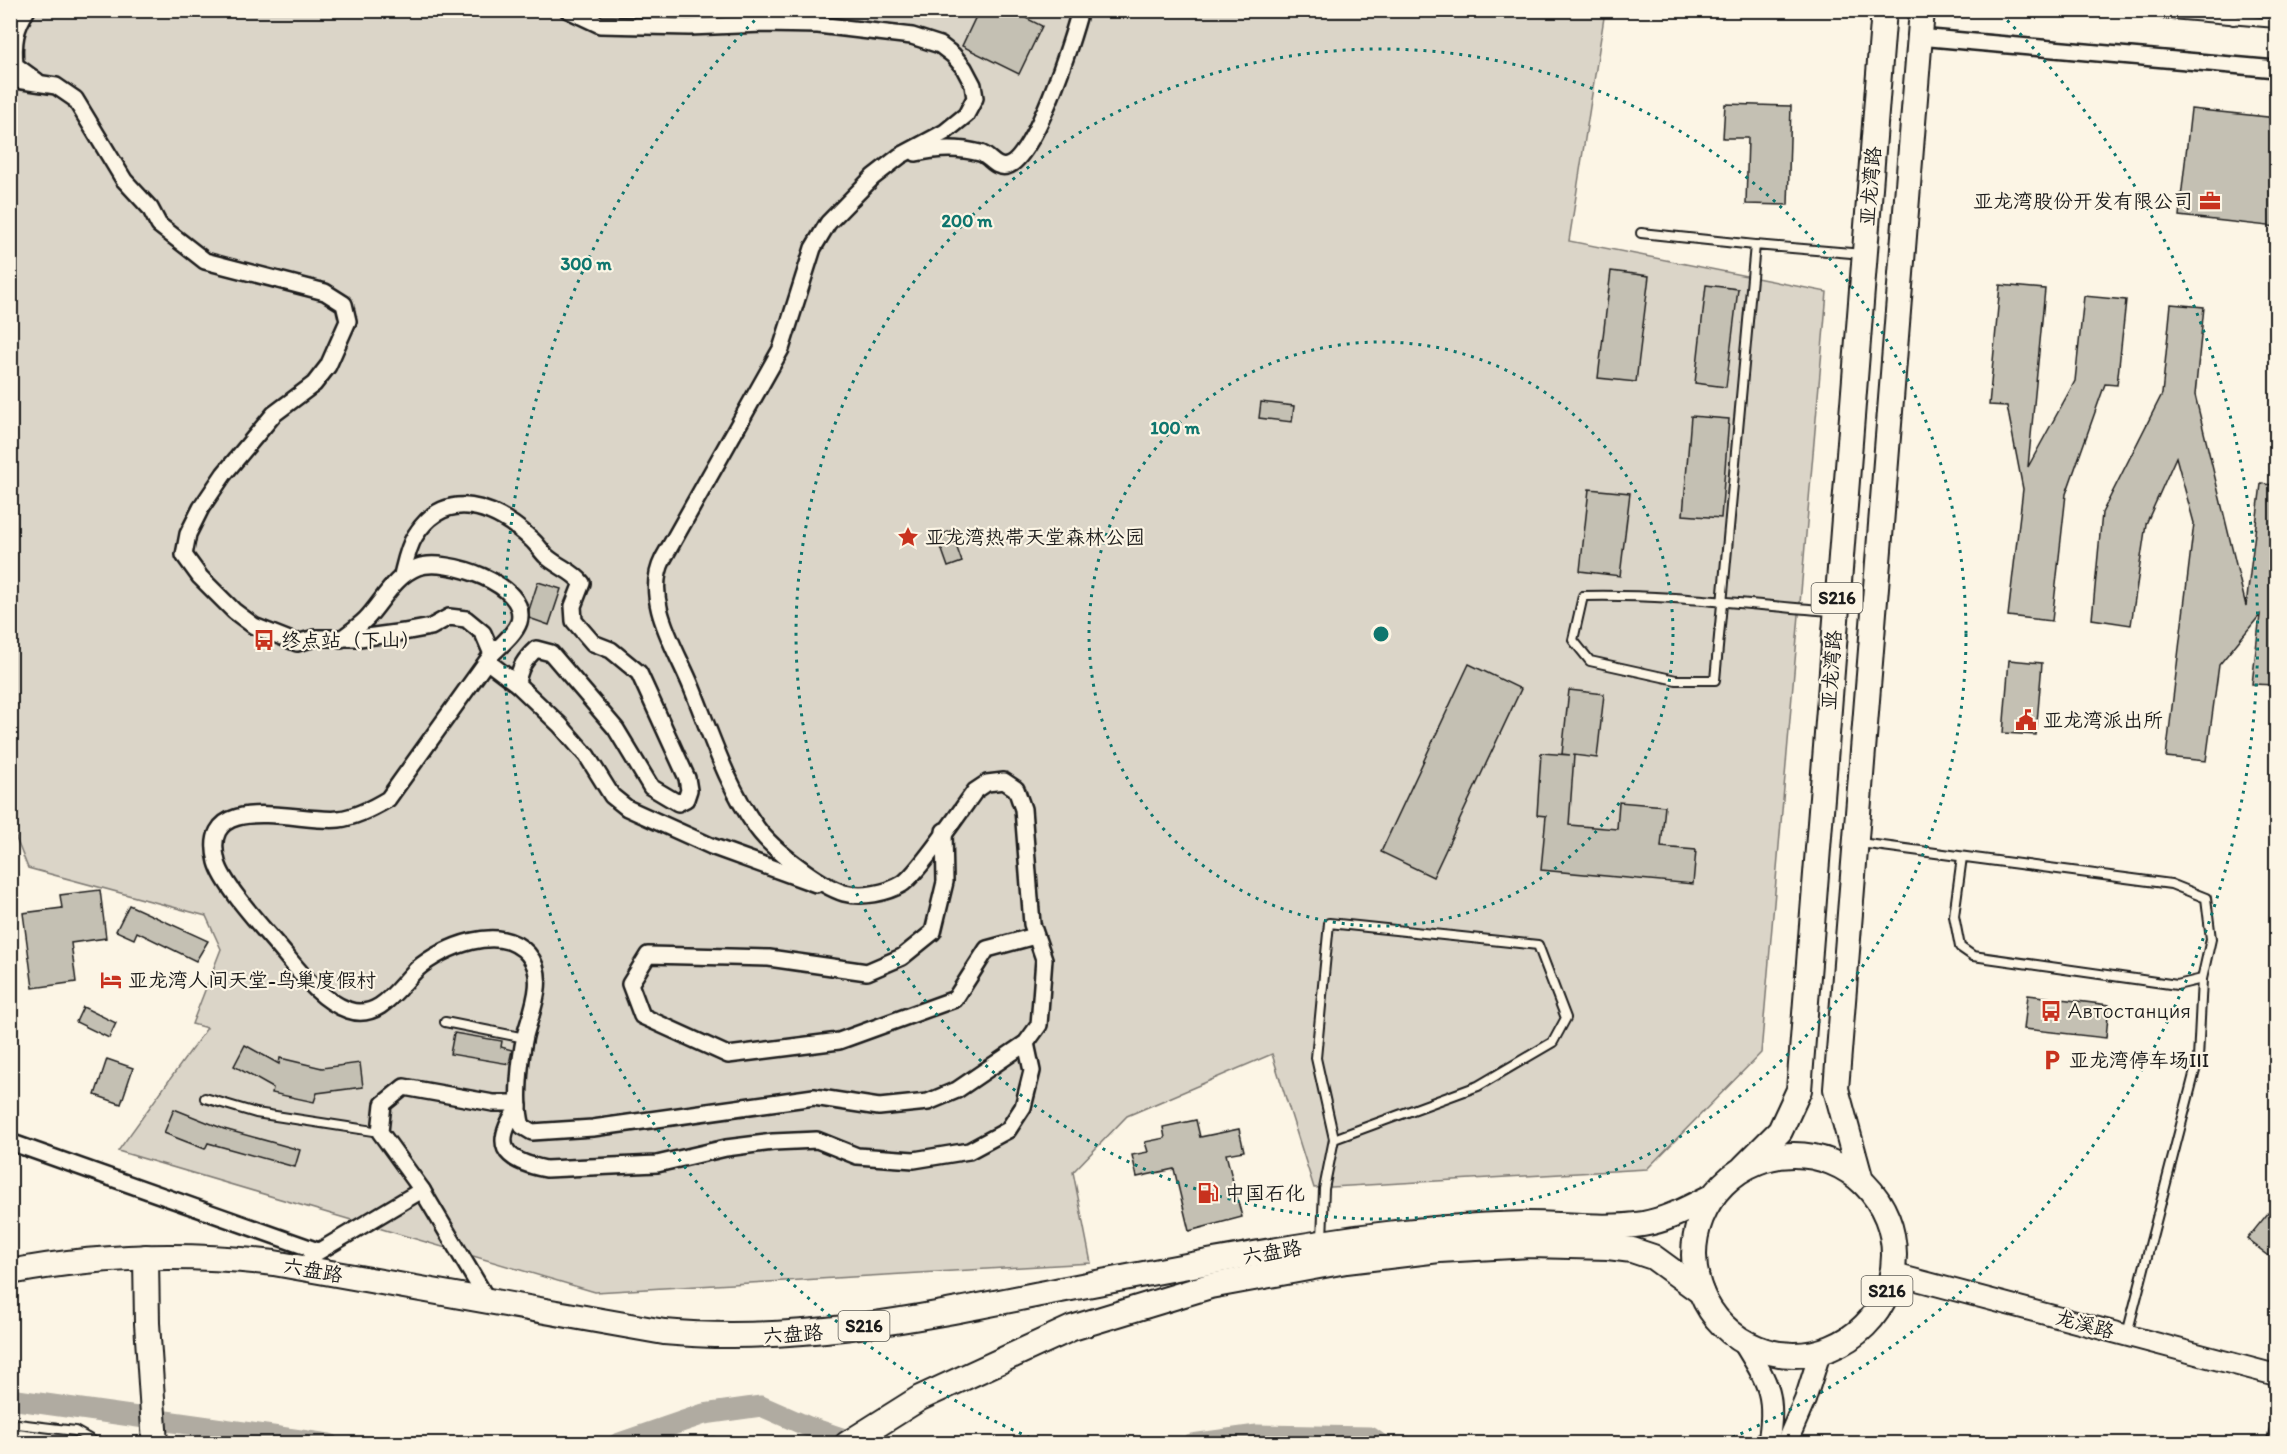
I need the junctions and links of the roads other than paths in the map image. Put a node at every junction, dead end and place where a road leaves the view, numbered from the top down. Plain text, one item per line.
1 (27, 10) edge
2 (568, 10) edge
3 (1080, 10) edge
4 (1884, 10) edge
5 (1922, 10) edge
6 (2124, 10) edge
7 (2234, 10) edge
8 (2175, 13) edge
9 (2233, 20) junction
10 (2277, 23) edge
11 (1919, 37) junction
12 (2277, 69) edge
13 (10, 79) edge
14 (39, 83) junction
15 (900, 156) junction
16 (1641, 233) dead end
17 (1755, 245) junction
18 (1865, 255) junction
19 (402, 575) junction
20 (1724, 603) junction
21 (1836, 611) junction
22 (341, 639) junction
23 (490, 658) junction
24 (517, 684) junction
25 (944, 831) junction
26 (1856, 842) junction
27 (1962, 857) junction
28 (844, 893) junction
29 (1035, 936) junction
30 (2202, 979) junction
31 (445, 1022) dead end
32 (525, 1038) junction
33 (1026, 1043) junction
34 (205, 1098) dead end
35 (519, 1105) junction
36 (380, 1132) junction
37 (1334, 1139) junction
38 (10, 1142) edge
39 (1744, 1167) junction
40 (1860, 1177) junction
41 (422, 1190) junction
42 (1713, 1196) junction
43 (1322, 1244) junction
44 (318, 1251) junction
45 (146, 1257) junction
46 (293, 1266) junction
47 (10, 1272) edge
48 (1894, 1274) junction
49 (1701, 1292) junction
50 (488, 1301) junction
51 (2126, 1335) junction
52 (1743, 1342) junction
53 (1820, 1353) junction
54 (2277, 1375) edge
55 (10, 1423) edge
56 (2277, 1424) edge
57 (98, 1443) edge
58 (155, 1443) edge
59 (847, 1443) edge
60 (1768, 1443) edge
61 (1786, 1443) edge
62 (2271, 1443) edge

1 - 14 street
2 - 15 street
3 - 15 street
4 - 18 main road, 亚龙湾路 / S216
5 - 11 main road, 亚龙湾路 / S216
6 - 8 lane
7 - 9 lane
8 - 9 lane
9 - 10 lane
11 - 12 street
11 - 26 main road, 亚龙湾路 / S216
13 - 14 street
14 - 22 street
15 - 28 street
16 - 17 lane
17 - 18 lane
17 - 20 lane
18 - 21 main road, 亚龙湾路 / S216
19 - 22 street
19 - 23 street
19 - 24 street
20 - 20 lane
20 - 21 lane
21 - 39 main road, 亚龙湾路 / S216
22 - 23 street
23 - 24 street
23 - 32 street
24 - 28 street
25 - 28 street
25 - 29 street
25 - 29 street
26 - 27 lane
26 - 40 main road, 亚龙湾路 / S216
27 - 30 lane
27 - 30 lane
29 - 33 street
30 - 51 lane
31 - 32 lane
32 - 35 street
33 - 35 street
33 - 35 street
34 - 36 lane
35 - 36 street
36 - 41 street
37 - 37 lane
37 - 43 lane
38 - 44 street
39 - 40 main road, S216
39 - 42 main road, S216
40 - 48 main road, S216
41 - 44 street
41 - 50 street
42 - 43 main road, 六盘路 / S216
42 - 49 main road, S216
43 - 50 main road, 六盘路 / S216
44 - 46 street
45 - 46 main road, 六盘路 / S216
45 - 47 main road, 六盘路 / S216
45 - 58 main road
46 - 50 main road, 六盘路 / S216
48 - 51 street, 龙溪路
48 - 53 main road, S216
49 - 52 main road, S216
49 - 59 main road, 六盘路 / S216
51 - 54 street, 龙溪路
52 - 53 main road, S216
52 - 60 street
53 - 61 street
55 - 57 lane
56 - 62 lane

